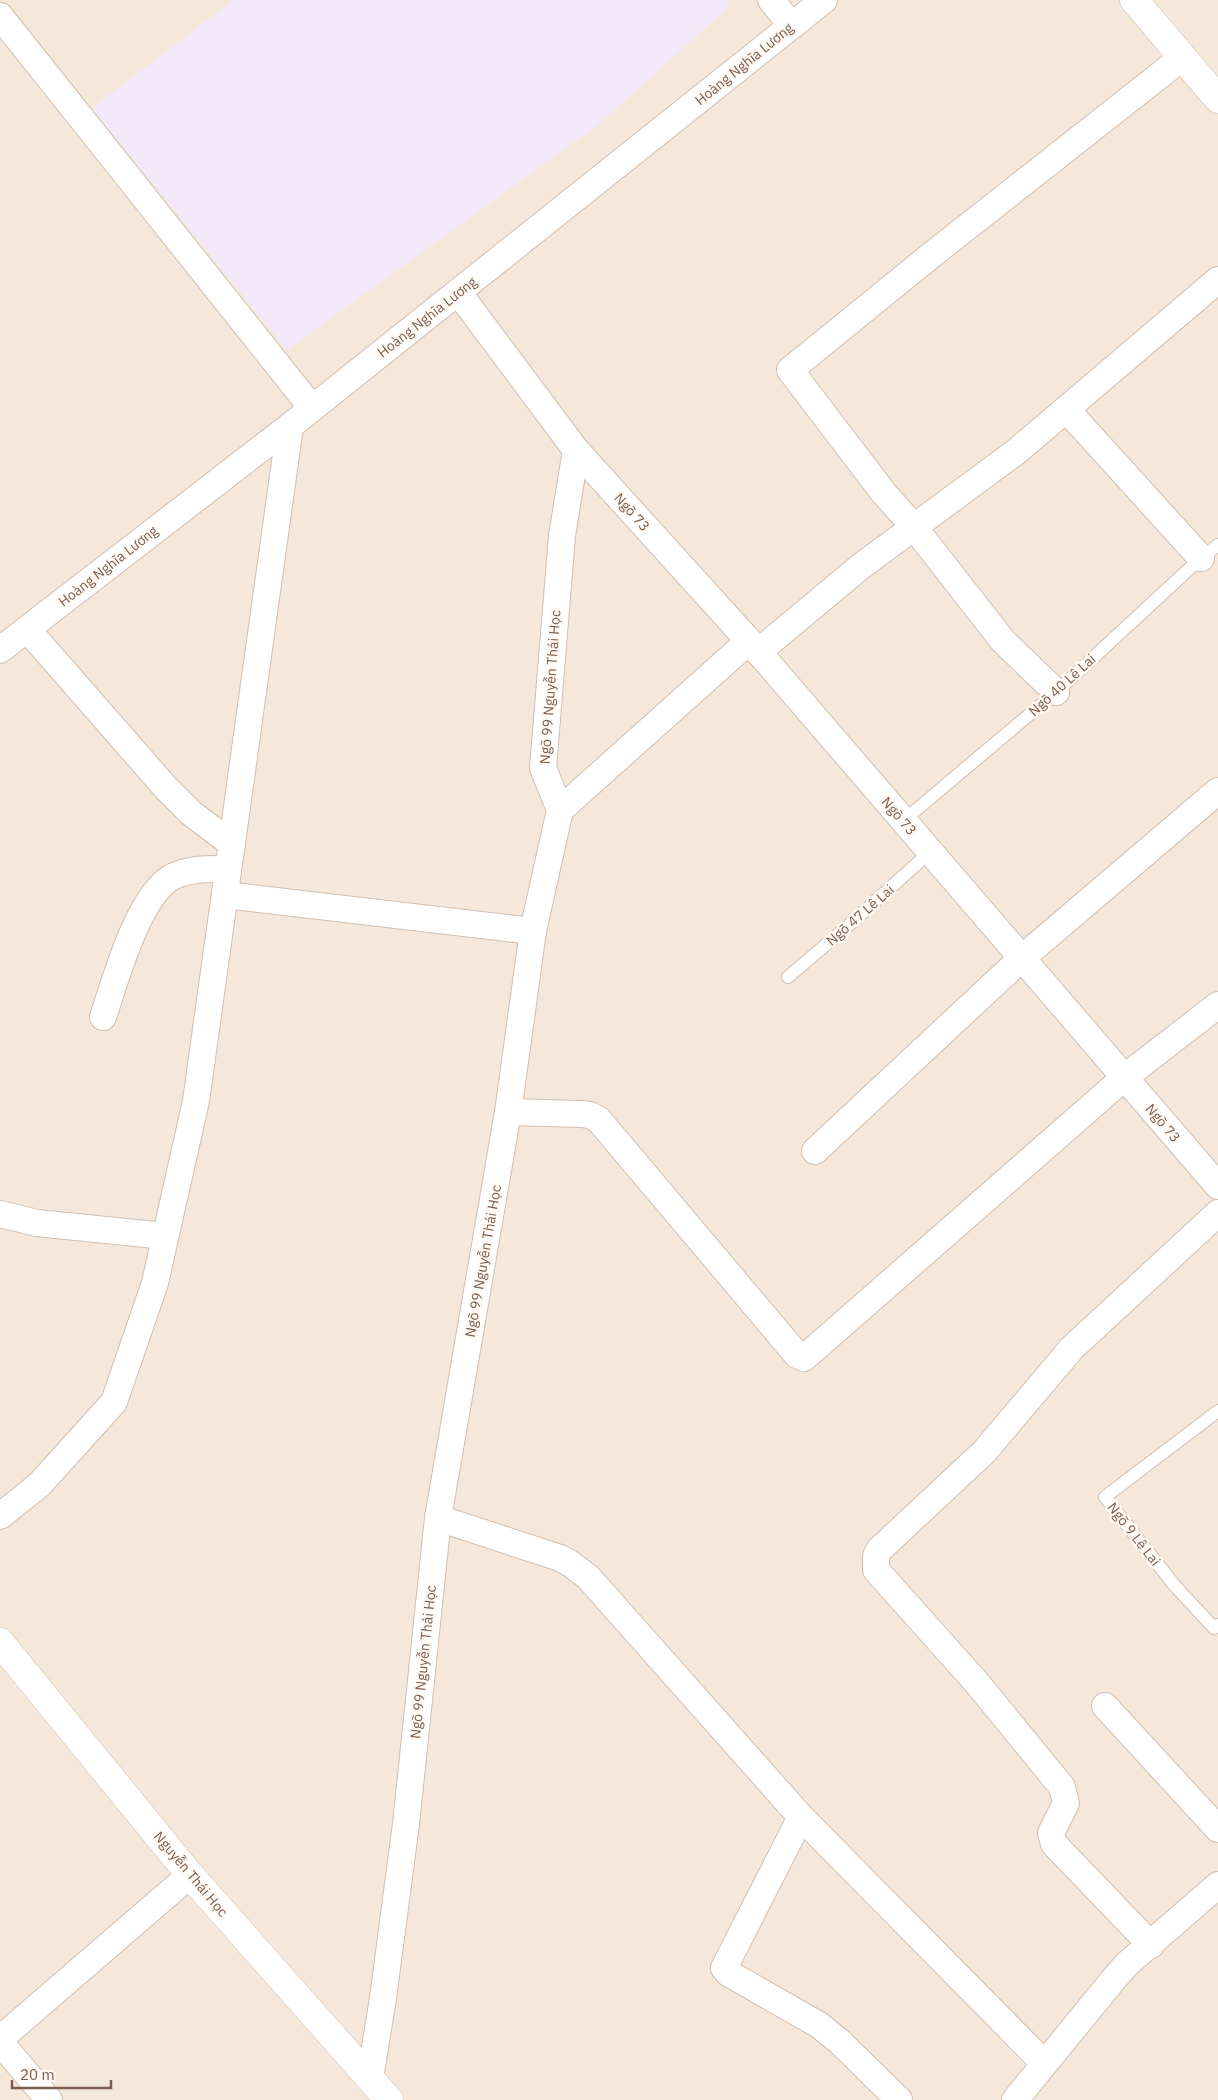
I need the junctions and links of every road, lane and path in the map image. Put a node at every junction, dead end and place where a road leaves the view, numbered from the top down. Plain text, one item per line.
1 (771, 0) edge
2 (824, 0) edge
3 (1134, 0) edge
4 (0, 16) edge
5 (792, 26) junction
6 (1183, 57) junction
7 (1218, 99) edge
8 (1218, 280) edge
9 (458, 292) junction
10 (312, 408) junction
11 (1066, 409) junction
12 (290, 426) junction
13 (576, 450) junction
14 (914, 527) junction
15 (1209, 552) edge
16 (27, 629) junction
17 (754, 647) junction
18 (0, 650) edge
19 (1056, 692) junction
20 (1218, 791) edge
21 (560, 810) junction
22 (903, 821) junction
23 (930, 852) junction
24 (230, 857) junction
25 (224, 895) junction
26 (533, 931) junction
27 (1023, 957) junction
28 (788, 977) dead end
29 (1218, 1006) edge
30 (103, 1017) dead end
31 (1126, 1077) junction
32 (508, 1112) junction
33 (815, 1151) dead end
34 (1218, 1186) edge
35 (0, 1214) edge
36 (1218, 1214) edge
37 (165, 1236) junction
38 (1218, 1411) edge
39 (0, 1516) edge
40 (438, 1518) junction
41 (1218, 1625) edge
42 (0, 1642) edge
43 (1105, 1706) dead end
44 (801, 1817) junction
45 (1218, 1829) edge
46 (190, 1874) junction
47 (1218, 1885) edge
48 (1151, 1944) junction
49 (0, 2040) edge
50 (1044, 2063) junction
51 (370, 2078) junction
52 (48, 2100) edge
53 (389, 2100) edge
54 (899, 2100) edge
55 (1015, 2100) edge

1 - 5 street
2 - 5 street, Hoàng Nghĩa Lương
3 - 6 main road
4 - 10 street
5 - 9 street, Hoàng Nghĩa Lương
6 - 7 main road
6 - 14 street
8 - 11 street
9 - 10 street, Hoàng Nghĩa Lương
9 - 13 street, Ngõ 73
10 - 12 street, Hoàng Nghĩa Lương
11 - 14 street
11 - 15 street
12 - 16 street, Hoàng Nghĩa Lương
12 - 24 street
13 - 17 street, Ngõ 73
13 - 21 street, Ngõ 99 Nguyễn Thái Học
14 - 17 street
14 - 19 street
15 - 19 lane, Ngõ 40 Lê Lai
16 - 18 street, Hoàng Nghĩa Lương
16 - 24 street
17 - 21 street
17 - 22 street, Ngõ 73
19 - 22 lane, Ngõ 40 Lê Lai
20 - 27 street
21 - 26 street, Ngõ 99 Nguyễn Thái Học
22 - 23 street, Ngõ 73
23 - 27 street, Ngõ 73
23 - 28 lane, Ngõ 47 Lê Lai
24 - 25 street
24 - 30 street
25 - 26 street
25 - 37 street
26 - 32 street, Ngõ 99 Nguyễn Thái Học
27 - 31 street, Ngõ 73
27 - 33 street
29 - 31 street
31 - 32 street
31 - 34 street, Ngõ 73
32 - 40 street, Ngõ 99 Nguyễn Thái Học
35 - 37 street
36 - 48 street
37 - 39 street
38 - 41 lane, Ngõ 9 Lê Lai
40 - 44 street
40 - 51 street, Ngõ 99 Nguyễn Thái Học
42 - 46 main road, Nguyễn Thái Học
43 - 45 street
44 - 50 street
44 - 54 street
46 - 49 street
46 - 51 main road, Nguyễn Thái Học
47 - 48 street
48 - 50 street
49 - 52 street
50 - 55 street
51 - 53 main road, Nguyễn Thái Học

